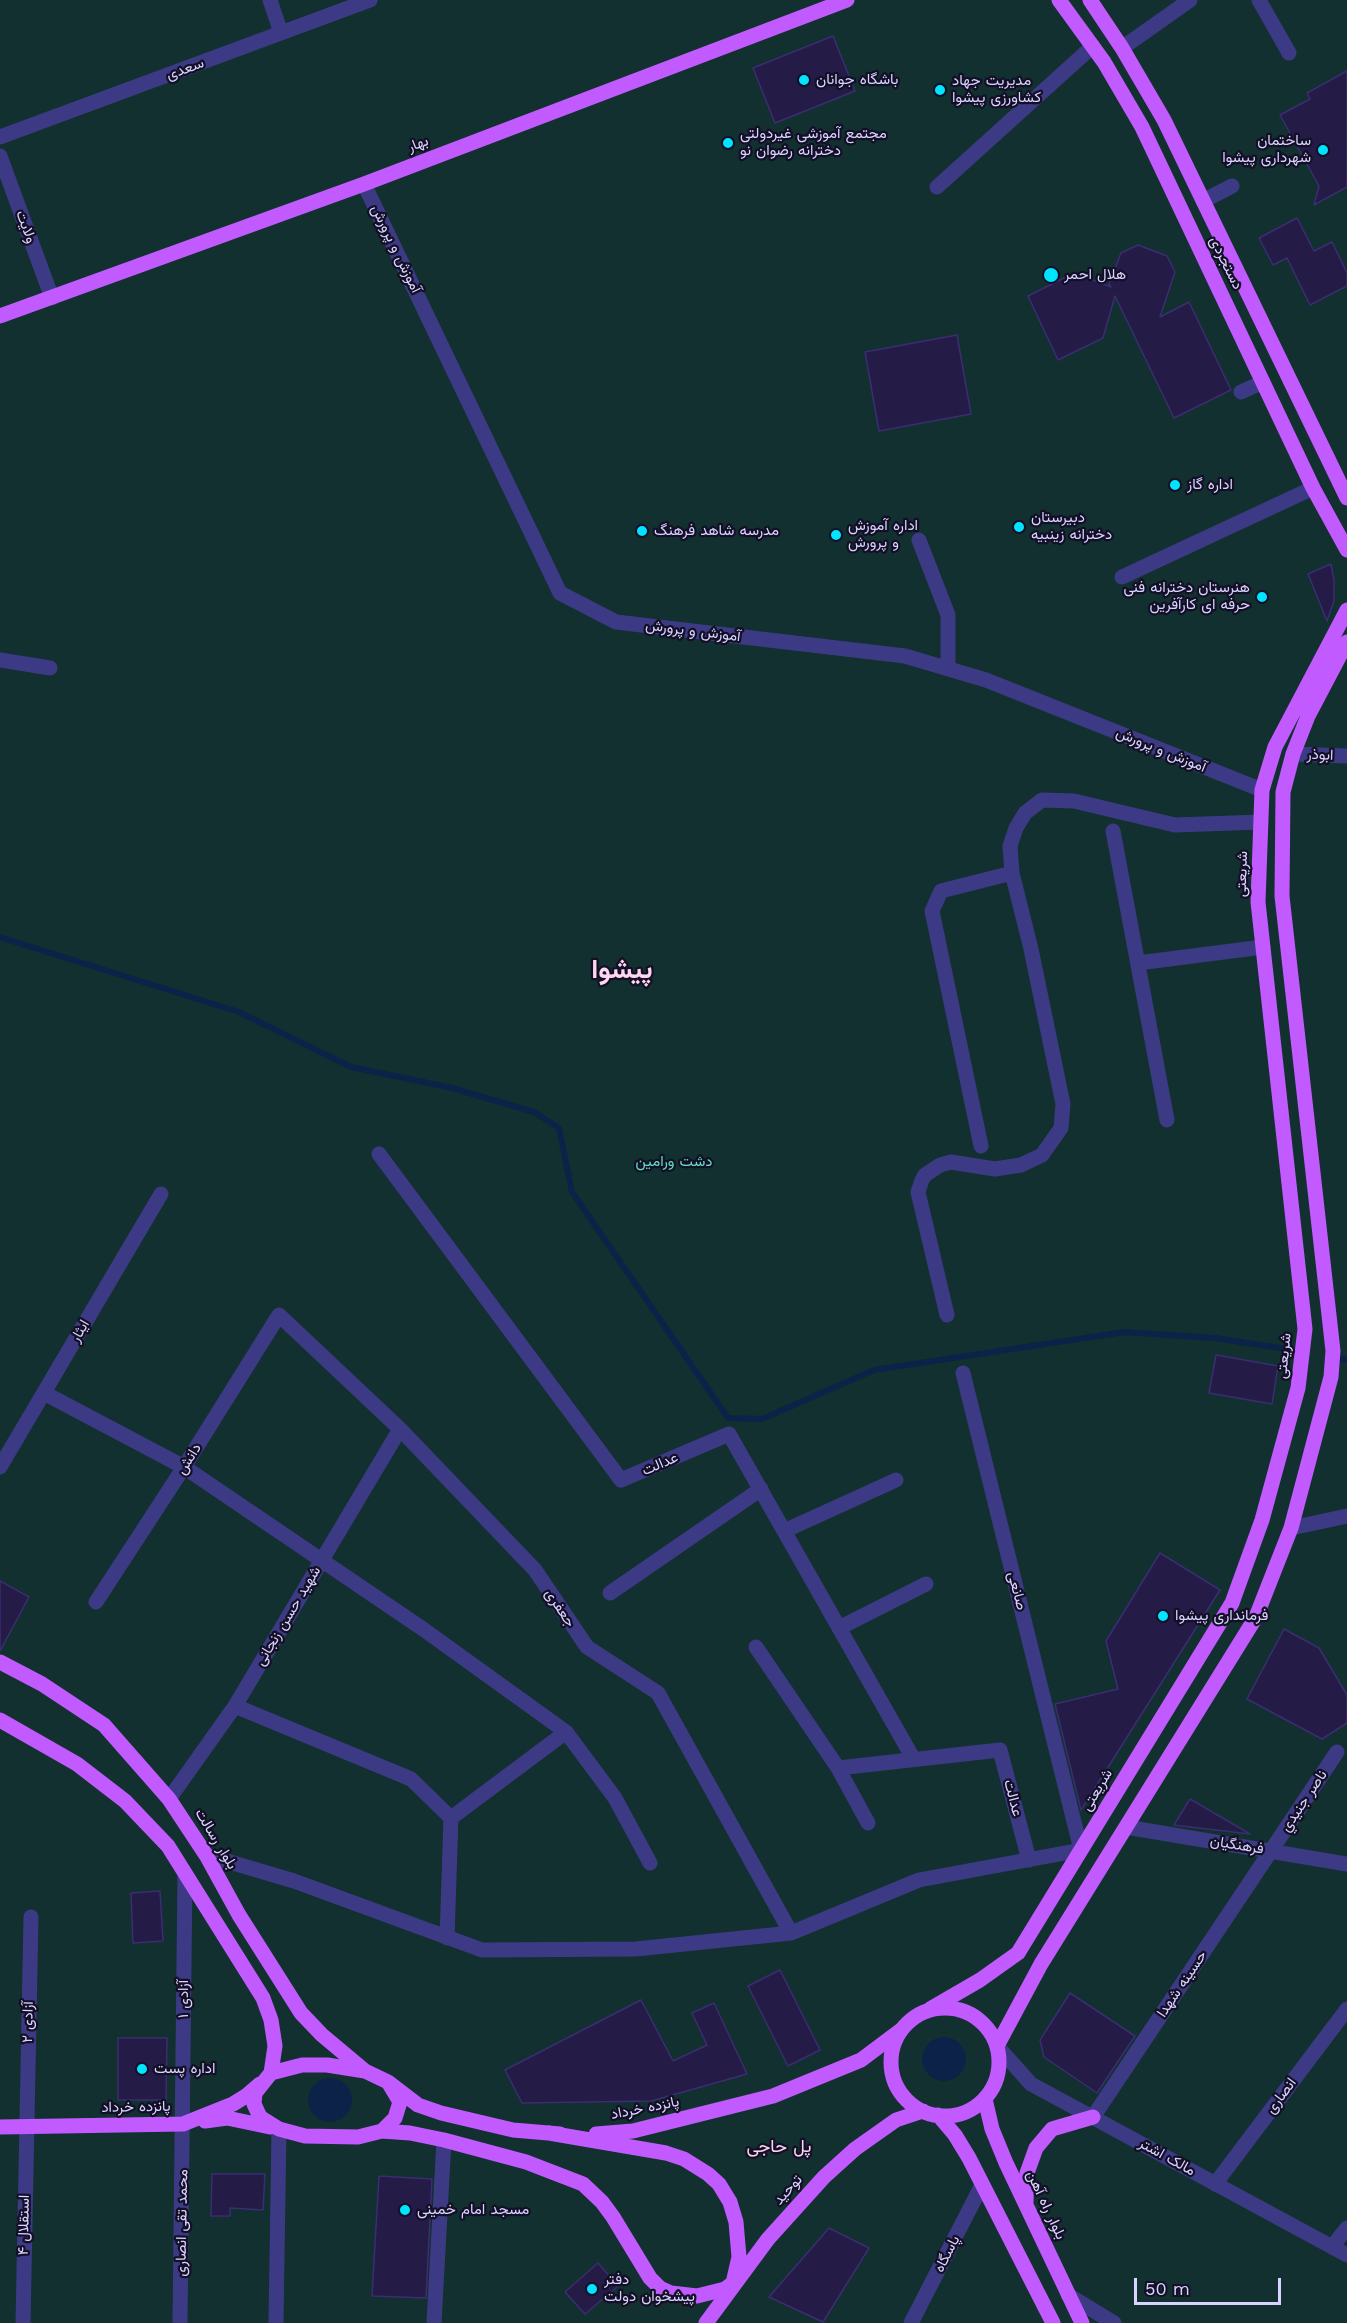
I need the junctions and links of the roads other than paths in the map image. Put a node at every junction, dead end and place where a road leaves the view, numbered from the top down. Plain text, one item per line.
1 (270, 0) edge
2 (370, 0) edge
3 (847, 0) edge
4 (1059, 0) edge
5 (1090, 0) edge
6 (1190, 0) edge
7 (1259, 0) edge
8 (822, 5) edge
9 (281, 33) junction
10 (1093, 46) junction
11 (1122, 48) junction
12 (1289, 53) dead end
13 (0, 138) edge
14 (0, 156) edge
15 (364, 184) junction
16 (937, 186) dead end
17 (1232, 186) dead end
18 (1176, 199) junction
19 (1204, 201) junction
20 (1188, 225) junction
21 (52, 298) junction
22 (0, 316) edge
23 (1263, 382) junction
24 (1241, 393) dead end
25 (1335, 474) junction
26 (1313, 488) junction
27 (1347, 498) edge
28 (1341, 535) edge
29 (919, 540) dead end
30 (1347, 550) edge
31 (1122, 577) dead end
32 (1347, 610) edge
33 (1347, 642) edge
34 (0, 660) edge
35 (50, 668) dead end
36 (948, 669) junction
37 (1293, 754) junction
38 (1347, 756) edge
39 (1262, 790) junction
40 (1261, 822) junction
41 (1113, 831) dead end
42 (1012, 873) junction
43 (1263, 947) junction
44 (1138, 963) junction
45 (1167, 1120) dead end
46 (981, 1146) dead end
47 (379, 1154) dead end
48 (161, 1194) dead end
49 (279, 1315) joint
50 (947, 1315) dead end
51 (963, 1373) dead end
52 (44, 1393) junction
53 (400, 1429) junction
54 (0, 1467) edge
55 (184, 1467) junction
56 (896, 1480) dead end
57 (761, 1489) junction
58 (1347, 1516) edge
59 (1291, 1528) junction
60 (784, 1530) junction
61 (322, 1559) junction
62 (926, 1584) dead end
63 (610, 1593) dead end
64 (96, 1602) dead end
65 (839, 1628) junction
66 (756, 1647) dead end
67 (0, 1662) edge
68 (234, 1706) junction
69 (0, 1720) edge
70 (566, 1732) junction
71 (1337, 1752) dead end
72 (914, 1758) junction
73 (838, 1768) junction
74 (169, 1799) junction
75 (451, 1818) junction
76 (868, 1823) dead end
77 (1126, 1827) junction
78 (1081, 1850) junction
79 (1271, 1851) junction
80 (206, 1855) junction
81 (1029, 1860) junction
82 (650, 1863) dead end
83 (1347, 1864) edge
84 (185, 1874) junction
85 (31, 1917) dead end
86 (791, 1934) junction
87 (447, 1938) junction
88 (1347, 2009) edge
89 (930, 2010) junction
90 (901, 2030) junction
91 (997, 2046) junction
92 (365, 2071) junction
93 (267, 2077) junction
94 (388, 2082) junction
95 (985, 2098) junction
96 (930, 2113) junction
97 (1093, 2117) junction
98 (183, 2124) junction
99 (0, 2127) edge
100 (26, 2127) junction
101 (279, 2129) junction
102 (382, 2131) junction
103 (549, 2133) junction
104 (444, 2140) junction
105 (1215, 2184) junction
106 (982, 2186) junction
107 (1026, 2205) junction
108 (1347, 2228) edge
109 (1332, 2247) junction
110 (1347, 2254) edge
111 (733, 2283) junction
112 (1068, 2295) junction
113 (276, 2322) edge
114 (23, 2323) edge
115 (180, 2323) edge
116 (434, 2323) edge
117 (706, 2323) edge
118 (911, 2323) edge
119 (1053, 2323) edge
120 (1083, 2323) edge
121 (1114, 2323) edge

1 - 9 street
2 - 9 street, سعدی
3 - 8 main road, بهار
4 - 10 main road, دستجردی
5 - 11 main road, دستجردی
6 - 11 street
7 - 12 street
8 - 15 main road, بهار
9 - 13 street, سعدی
10 - 16 street
10 - 18 main road, دستجردی
11 - 19 main road, دستجردی
14 - 21 street, ولایت
15 - 21 main road, بهار
15 - 36 street, آموزش و پرورش
17 - 19 street
18 - 19 main road
18 - 20 main road, دستجردی
19 - 20 main road
19 - 25 main road, دستجردی
20 - 23 main road, دستجردی
21 - 22 main road, بهار
23 - 24 street
23 - 26 main road, دستجردی
25 - 26 main road
25 - 27 main road, دستجردی
26 - 28 main road, دستجردی
26 - 31 street
28 - 30 main road, دستجردی
29 - 36 street
32 - 39 main road, شریعتی
33 - 37 main road
34 - 35 street
36 - 39 street, آموزش و پرورش
37 - 38 street, ابوذر
37 - 59 main road
39 - 40 main road, شریعتی
40 - 42 street
40 - 43 main road, شریعتی
41 - 44 street
42 - 46 street
42 - 50 street
43 - 44 street
43 - 78 main road, شریعتی
44 - 45 street
47 - 57 street, عدالت
48 - 52 street, ایثار
49 - 53 street, جعفری
49 - 55 street, دانش
51 - 78 street, صانعی
52 - 54 street, ایثار
52 - 55 street
53 - 61 street, شهید حسن زنجانی
53 - 86 street, جعفری
55 - 61 street
55 - 64 street, دانش
56 - 60 street
57 - 60 street, عدالت
57 - 63 street
58 - 59 street
59 - 77 main road
60 - 65 street, عدالت
61 - 68 street, شهید حسن زنجانی
61 - 70 street
62 - 65 street
65 - 72 street, عدالت
66 - 73 street
67 - 74 main road, بلوار رسالت
68 - 74 street, شهید حسن زنجانی
68 - 75 street
69 - 84 main road
70 - 75 street
70 - 82 street
71 - 79 street, ناصر جنيدي
72 - 73 street, عدالت
72 - 81 street, عدالت
73 - 76 street
74 - 80 main road, بلوار رسالت
75 - 87 street
77 - 79 street, فرهنگیان
77 - 91 main road
78 - 81 street
78 - 89 main road, شریعتی
79 - 83 street, فرهنگیان
79 - 97 street, حسینه شهدا
80 - 87 street
80 - 92 main road, بلوار رسالت
81 - 86 street
84 - 93 main road
84 - 98 street, آزادی ۱
85 - 100 street, آزادی ۲
86 - 87 street
88 - 105 street, انصاری
89 - 90 main road
89 - 91 main road
90 - 96 main road
90 - 103 main road, پانزده خرداد
91 - 95 main road
91 - 97 street, مالک اشتر
92 - 93 main road
92 - 94 main road, پانزده خرداد
93 - 98 main road, پانزده خرداد
93 - 101 main road
94 - 102 main road
94 - 103 main road, پانزده خرداد
95 - 96 main road
95 - 107 main road, بلوار راه آهن
96 - 106 main road
96 - 111 main road, توحید
97 - 105 street, مالک اشتر
97 - 107 main road
98 - 100 main road, پانزده خرداد
98 - 101 main road
98 - 115 street, محمد تقی انصاری
99 - 100 main road, پانزده خرداد
100 - 114 street, استقلال ۴
101 - 102 main road
101 - 113 street
102 - 104 main road
103 - 111 main road
104 - 111 main road
104 - 116 street
105 - 109 street, مالک اشتر
106 - 118 street, پاسگاه
106 - 119 main road
107 - 112 main road, بلوار راه آهن
108 - 109 street
109 - 110 street, مالک اشتر
111 - 117 main road, توحید
112 - 120 main road, بلوار راه آهن
112 - 121 street

